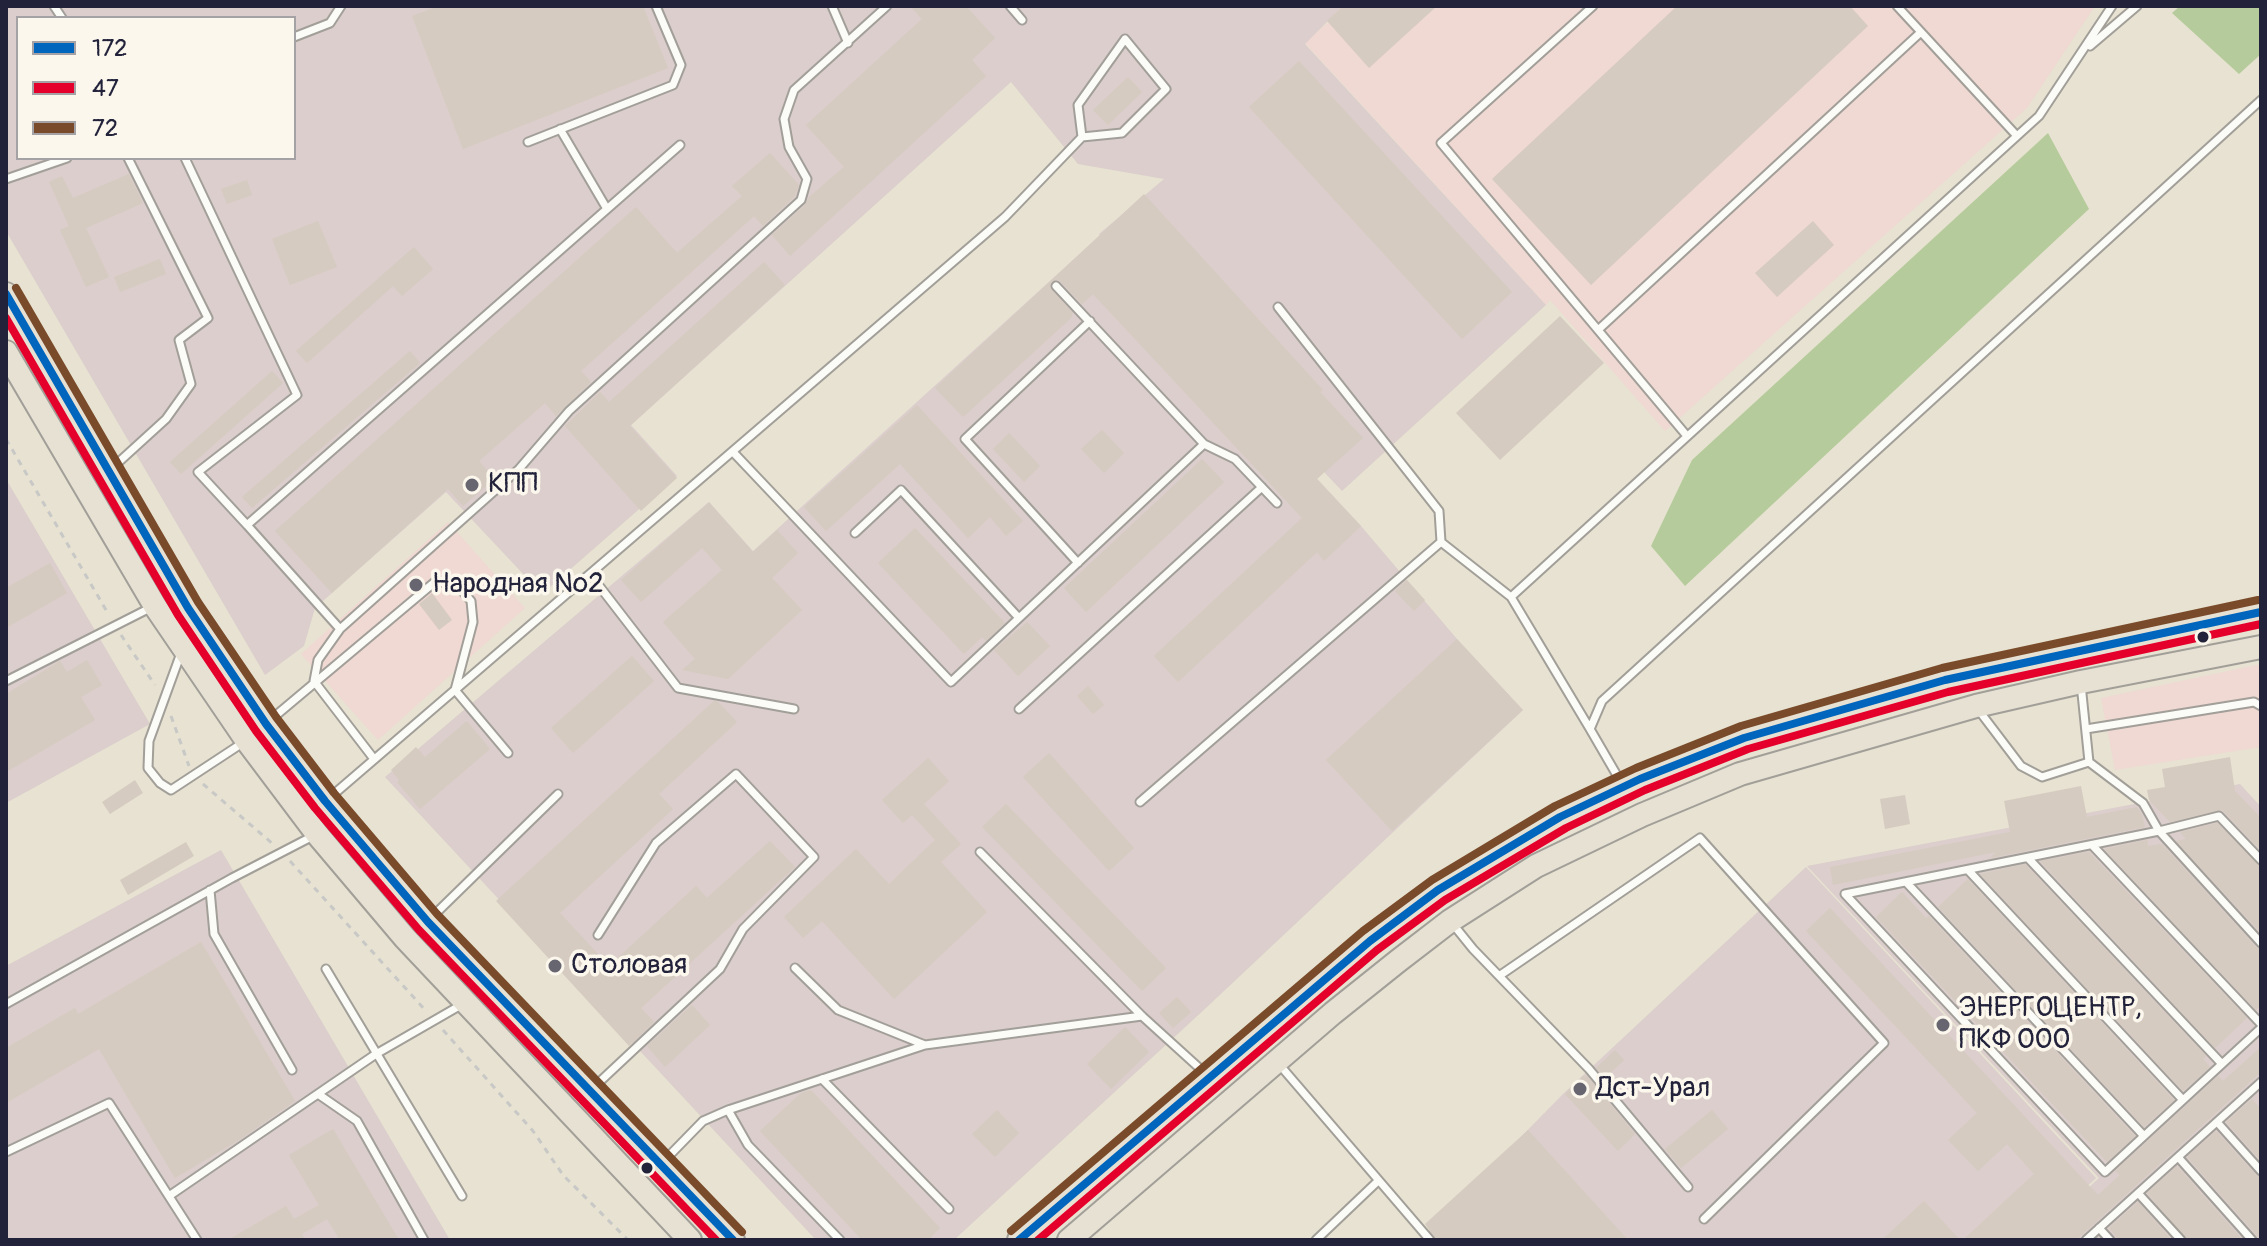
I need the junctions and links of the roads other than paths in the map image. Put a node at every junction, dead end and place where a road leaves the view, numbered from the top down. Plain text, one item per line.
1 (341, 6) edge
2 (656, 6) edge
3 (832, 6) edge
4 (887, 6) edge
5 (1010, 6) edge
6 (1593, 6) edge
7 (1897, 6) edge
8 (2112, 6) edge
9 (2137, 6) edge
10 (1022, 20) dead end
11 (1921, 32) junction
12 (296, 36) edge
13 (848, 43) junction
14 (2085, 51) junction
15 (2261, 100) edge
16 (560, 129) junction
17 (2017, 136) junction
18 (1082, 137) junction
19 (528, 142) dead end
20 (680, 145) dead end
21 (61, 160) edge
22 (129, 160) edge
23 (186, 160) edge
24 (6, 179) edge
25 (607, 209) junction
26 (1056, 286) dead end
27 (6, 294) edge
28 (1278, 307) dead end
29 (1090, 321) junction
30 (1598, 330) junction
31 (6, 352) edge
32 (1687, 436) junction
33 (1204, 444) junction
34 (733, 452) junction
35 (108, 471) junction
36 (1262, 487) junction
37 (1277, 503) dead end
38 (247, 525) junction
39 (855, 533) dead end
40 (1441, 542) junction
41 (1078, 563) junction
42 (590, 574) junction
43 (1511, 597) junction
44 (155, 606) junction
45 (2261, 612) edge
46 (1019, 618) junction
47 (340, 629) junction
48 (183, 647) junction
49 (2261, 647) edge
50 (6, 681) edge
51 (314, 681) junction
52 (2081, 682) junction
53 (455, 690) junction
54 (1976, 706) junction
55 (2261, 706) edge
56 (794, 709) dead end
57 (1019, 709) dead end
58 (266, 724) junction
59 (1590, 729) junction
60 (2086, 729) junction
61 (247, 741) junction
62 (508, 753) dead end
63 (374, 759) junction
64 (2089, 762) junction
65 (1624, 787) junction
66 (558, 794) dead end
67 (325, 801) junction
68 (1140, 802) dead end
69 (2159, 831) junction
70 (317, 834) junction
71 (2092, 845) junction
72 (980, 852) dead end
73 (2028, 858) junction
74 (2261, 860) edge
75 (1968, 870) junction
76 (1906, 882) junction
77 (210, 890) junction
78 (1450, 921) junction
79 (428, 922) junction
80 (598, 935) dead end
81 (2261, 943) edge
82 (795, 968) dead end
83 (326, 969) dead end
84 (1499, 976) junction
85 (467, 1002) junction
86 (6, 1004) edge
87 (1142, 1016) junction
88 (2261, 1026) edge
89 (925, 1045) junction
90 (376, 1054) junction
91 (1277, 1061) junction
92 (2222, 1064) junction
93 (292, 1070) dead end
94 (1210, 1077) junction
95 (822, 1079) junction
96 (2259, 1087) edge
97 (590, 1091) junction
98 (318, 1094) junction
99 (2183, 1100) junction
100 (728, 1110) junction
101 (2217, 1122) junction
102 (2144, 1136) junction
103 (6, 1152) edge
104 (2178, 1157) junction
105 (660, 1164) junction
106 (2261, 1171) edge
107 (1378, 1181) junction
108 (1688, 1187) dead end
109 (2138, 1193) junction
110 (169, 1196) junction
111 (462, 1196) dead end
112 (949, 1209) dead end
113 (1704, 1219) dead end
114 (2099, 1228) junction
115 (197, 1240) edge
116 (424, 1240) edge
117 (690, 1240) edge
118 (733, 1240) edge
119 (840, 1240) edge
120 (1019, 1240) edge
121 (1069, 1240) edge
122 (1316, 1240) edge
123 (1430, 1240) edge
124 (2086, 1240) edge
125 (2110, 1240) edge
126 (2181, 1240) edge
127 (2252, 1240) edge

1 - 12 lane
2 - 16 lane
3 - 13 lane
4 - 13 lane
5 - 10 lane
6 - 30 lane
7 - 11 lane
8 - 14 lane
9 - 14 lane
11 - 17 lane
11 - 30 lane
13 - 47 lane
14 - 17 lane
15 - 59 lane
16 - 19 lane
16 - 25 lane
17 - 32 lane
18 - 18 lane
18 - 34 lane
20 - 25 lane
21 - 24 lane
22 - 35 lane
23 - 38 lane
25 - 38 lane
26 - 29 lane
27 - 35 main road
28 - 40 lane
29 - 33 lane
29 - 41 lane
30 - 32 lane
31 - 44 main road
32 - 43 lane
33 - 36 lane
33 - 41 lane
34 - 42 lane
34 - 46 lane
35 - 58 main road
36 - 37 lane
36 - 57 lane
38 - 47 lane
39 - 46 lane
40 - 43 lane
40 - 68 lane
41 - 46 lane
42 - 53 lane
42 - 56 lane
43 - 59 lane
44 - 48 main road
44 - 50 lane
45 - 65 main road
47 - 51 lane
48 - 61 main road
48 - 61 lane
49 - 52 main road
51 - 53 lane
51 - 58 lane
51 - 63 lane
52 - 54 main road
52 - 60 lane
53 - 62 lane
53 - 63 lane
54 - 64 lane
54 - 78 main road
55 - 60 lane
58 - 67 main road
59 - 65 lane
60 - 64 lane
61 - 70 main road
63 - 67 lane
64 - 69 lane
65 - 94 main road
66 - 79 lane
67 - 79 main road
69 - 71 lane
69 - 74 lane
69 - 81 lane
70 - 77 lane
70 - 85 main road
71 - 73 lane
71 - 88 lane
72 - 87 lane
73 - 75 lane
73 - 92 lane
75 - 76 lane
75 - 99 lane
76 - 102 lane
76 - 102 lane
77 - 86 lane
77 - 93 lane
78 - 84 lane
78 - 91 main road
79 - 97 main road
80 - 97 lane
82 - 89 lane
83 - 90 lane
84 - 108 lane
84 - 113 lane
85 - 90 lane
85 - 117 main road
87 - 89 lane
87 - 94 lane
88 - 92 lane
89 - 95 lane
90 - 98 lane
90 - 111 lane
91 - 107 lane
91 - 121 main road
92 - 99 lane
94 - 120 main road
95 - 100 lane
95 - 112 lane
96 - 101 lane
97 - 105 main road
98 - 110 lane
98 - 116 lane
99 - 102 lane
100 - 105 lane
100 - 119 lane
101 - 104 lane
101 - 106 lane
103 - 110 lane
104 - 109 lane
104 - 127 lane
105 - 118 main road
107 - 122 lane
107 - 123 lane
109 - 114 lane
109 - 126 lane
110 - 115 lane
114 - 124 lane
114 - 125 lane

